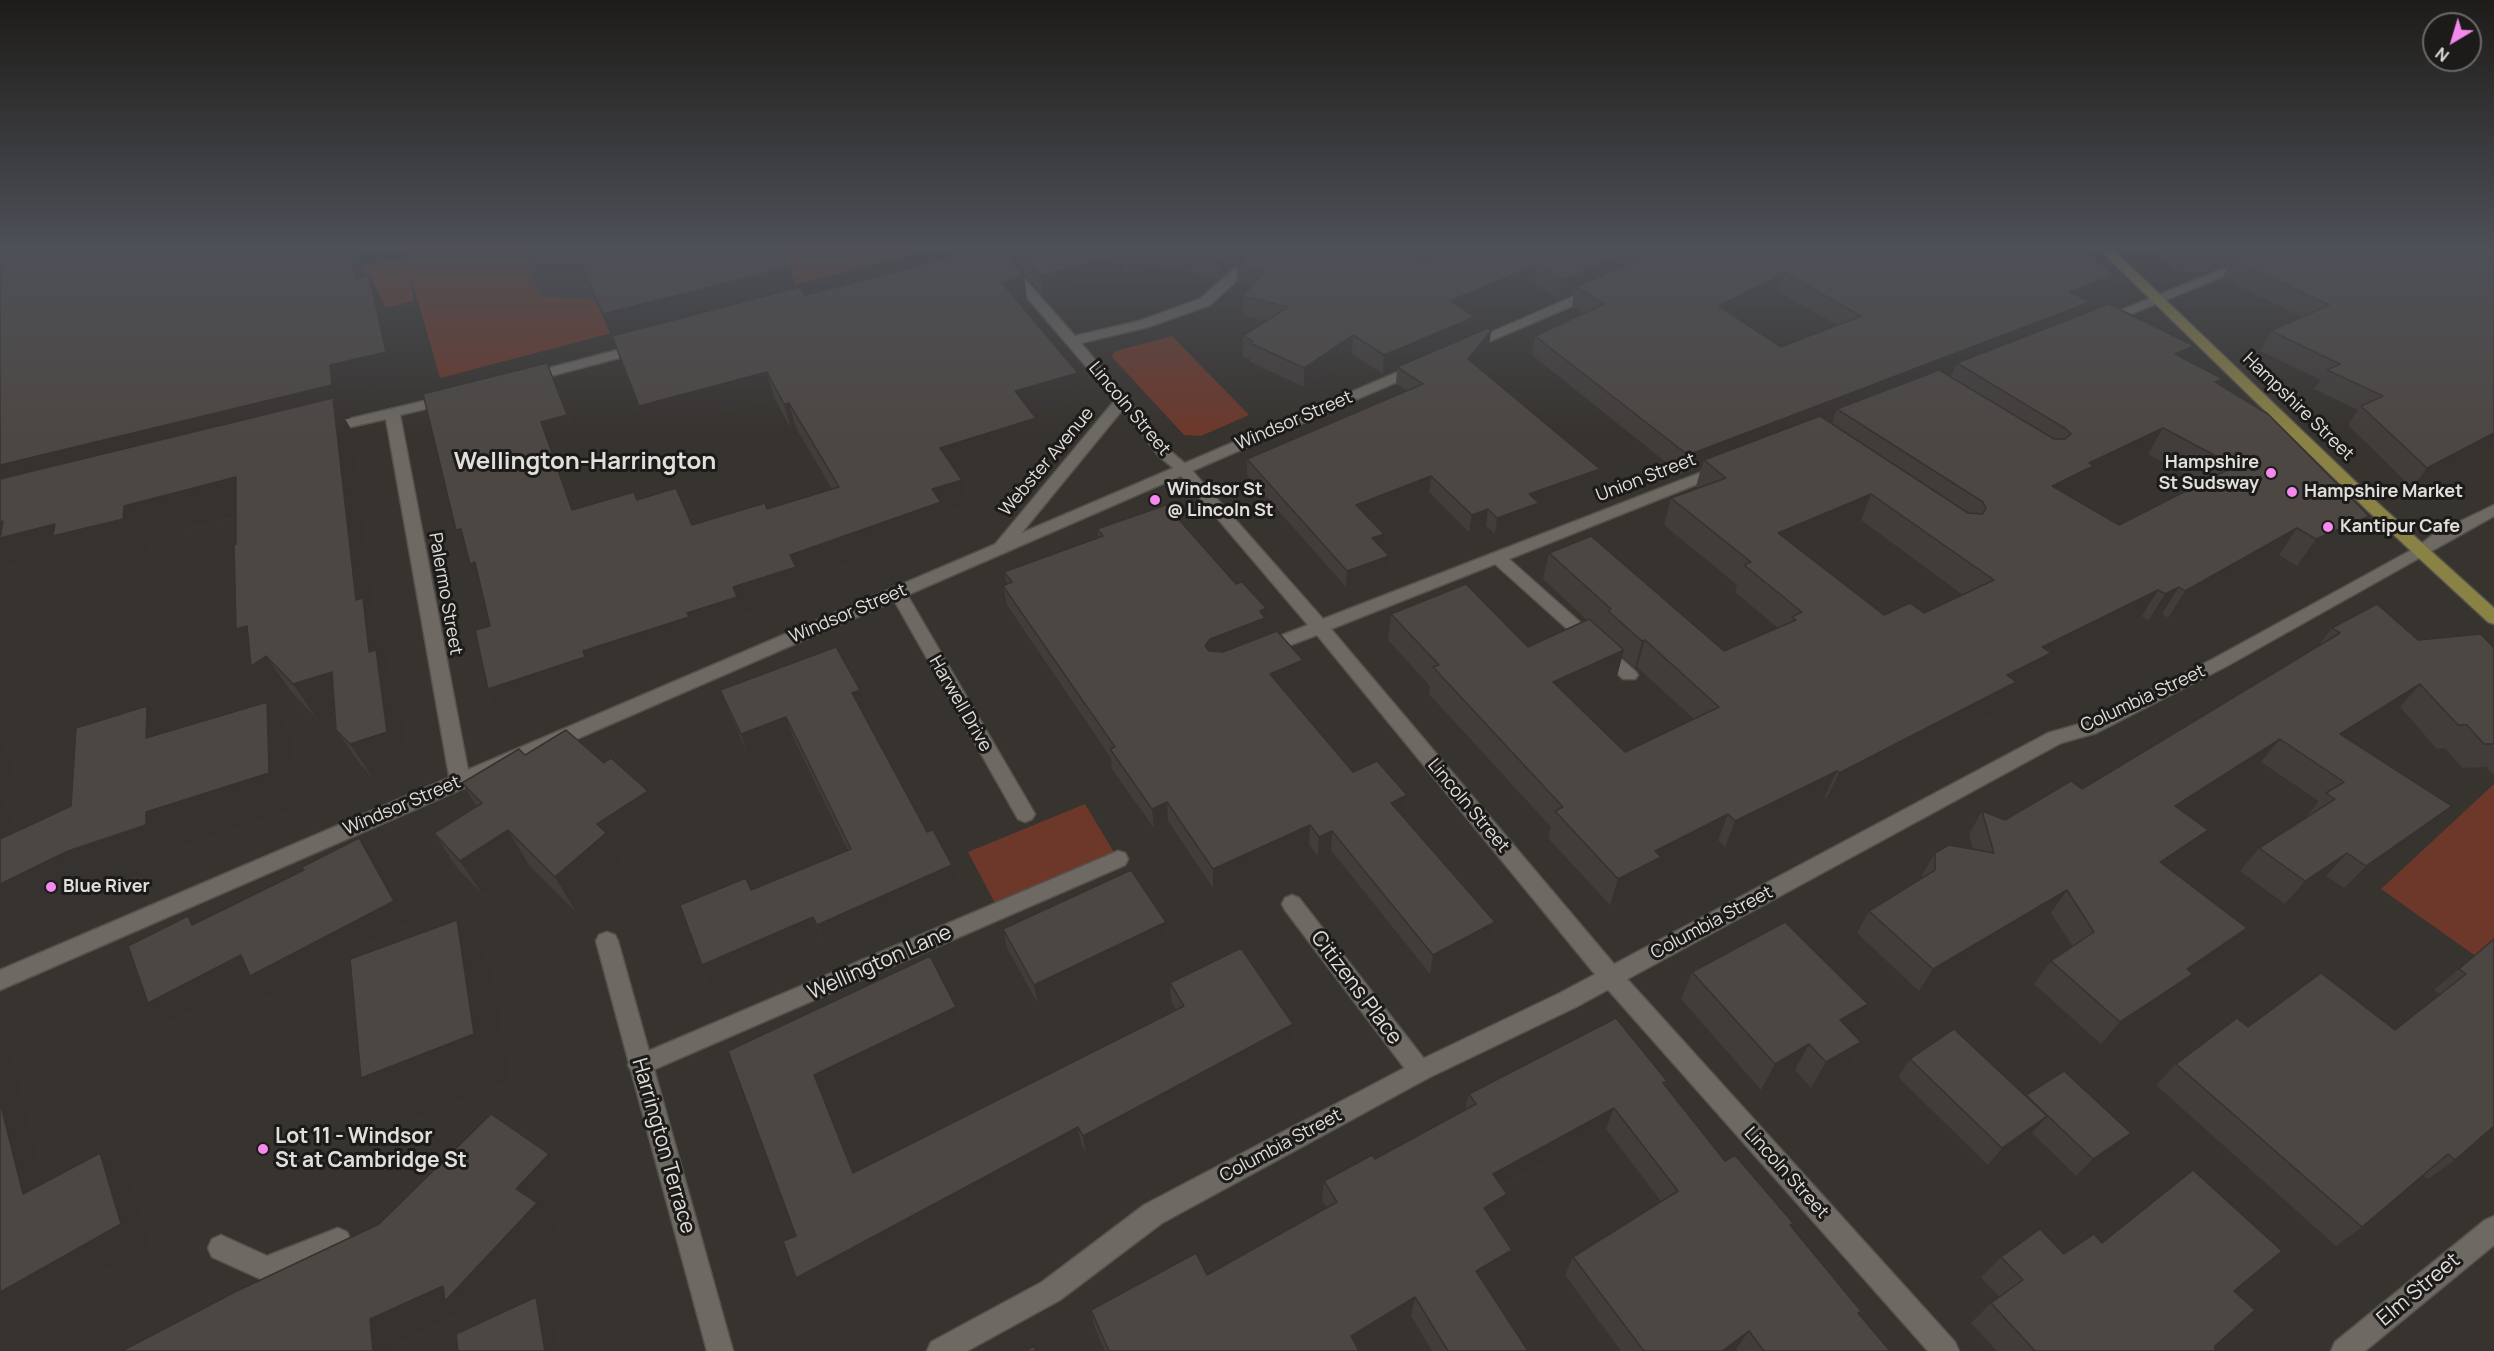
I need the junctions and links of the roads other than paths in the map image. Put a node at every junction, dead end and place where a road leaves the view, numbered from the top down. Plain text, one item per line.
1 (1045, 310) edge
2 (1182, 310) edge
3 (1550, 310) edge
4 (2128, 310) edge
5 (2168, 310) edge
6 (2094, 323) edge
7 (1072, 341) junction
8 (655, 344) edge
9 (1454, 352) edge
10 (1432, 362) edge
11 (510, 382) edge
12 (464, 395) edge
13 (1123, 400) junction
14 (392, 414) junction
15 (306, 434) edge
16 (1737, 464) edge
17 (1183, 469) junction
18 (2494, 510) edge
19 (1000, 548) junction
20 (2423, 550) junction
21 (1497, 557) junction
22 (898, 593) junction
23 (2494, 618) edge
24 (1319, 626) junction
25 (1246, 654) edge
26 (1629, 675) dead end
27 (460, 781) junction
28 (1025, 814) dead end
29 (1119, 859) dead end
30 (1292, 904) dead end
31 (607, 941) dead end
32 (1611, 977) junction
33 (0, 980) edge
34 (640, 1065) junction
35 (1420, 1071) junction
36 (2494, 1229) edge
37 (338, 1241) edge
38 (221, 1248) dead end
39 (720, 1351) edge
40 (940, 1351) edge
41 (1946, 1351) edge
42 (2344, 1351) edge

1 - 7 street, Lincoln Street
2 - 7 street
3 - 9 street
4 - 6 street
5 - 20 main road, Hampshire Street
7 - 13 street, Lincoln Street
8 - 11 street
10 - 17 street, Windsor Street
12 - 14 street
13 - 17 street, Lincoln Street
13 - 19 street, Webster Avenue
14 - 15 street
14 - 27 street, Palermo Street
16 - 21 street, Union Street
17 - 19 street, Windsor Street
17 - 24 street, Lincoln Street
18 - 20 street, Columbia Street
19 - 22 street, Windsor Street
20 - 23 main road, Hampshire Street
20 - 32 street, Columbia Street
21 - 24 street, Union Street
21 - 26 street
22 - 27 street, Windsor Street
22 - 28 street, Harwell Drive
24 - 25 street, Union Street
24 - 32 street, Lincoln Street
27 - 33 street, Windsor Street
29 - 34 street, Wellington Lane
30 - 35 street, Citizens Place
31 - 34 street, Harrington Terrace
32 - 35 street, Columbia Street
32 - 41 street, Lincoln Street
34 - 39 street, Harrington Terrace
35 - 40 street, Columbia Street
36 - 42 street, Elm Street
37 - 38 street

